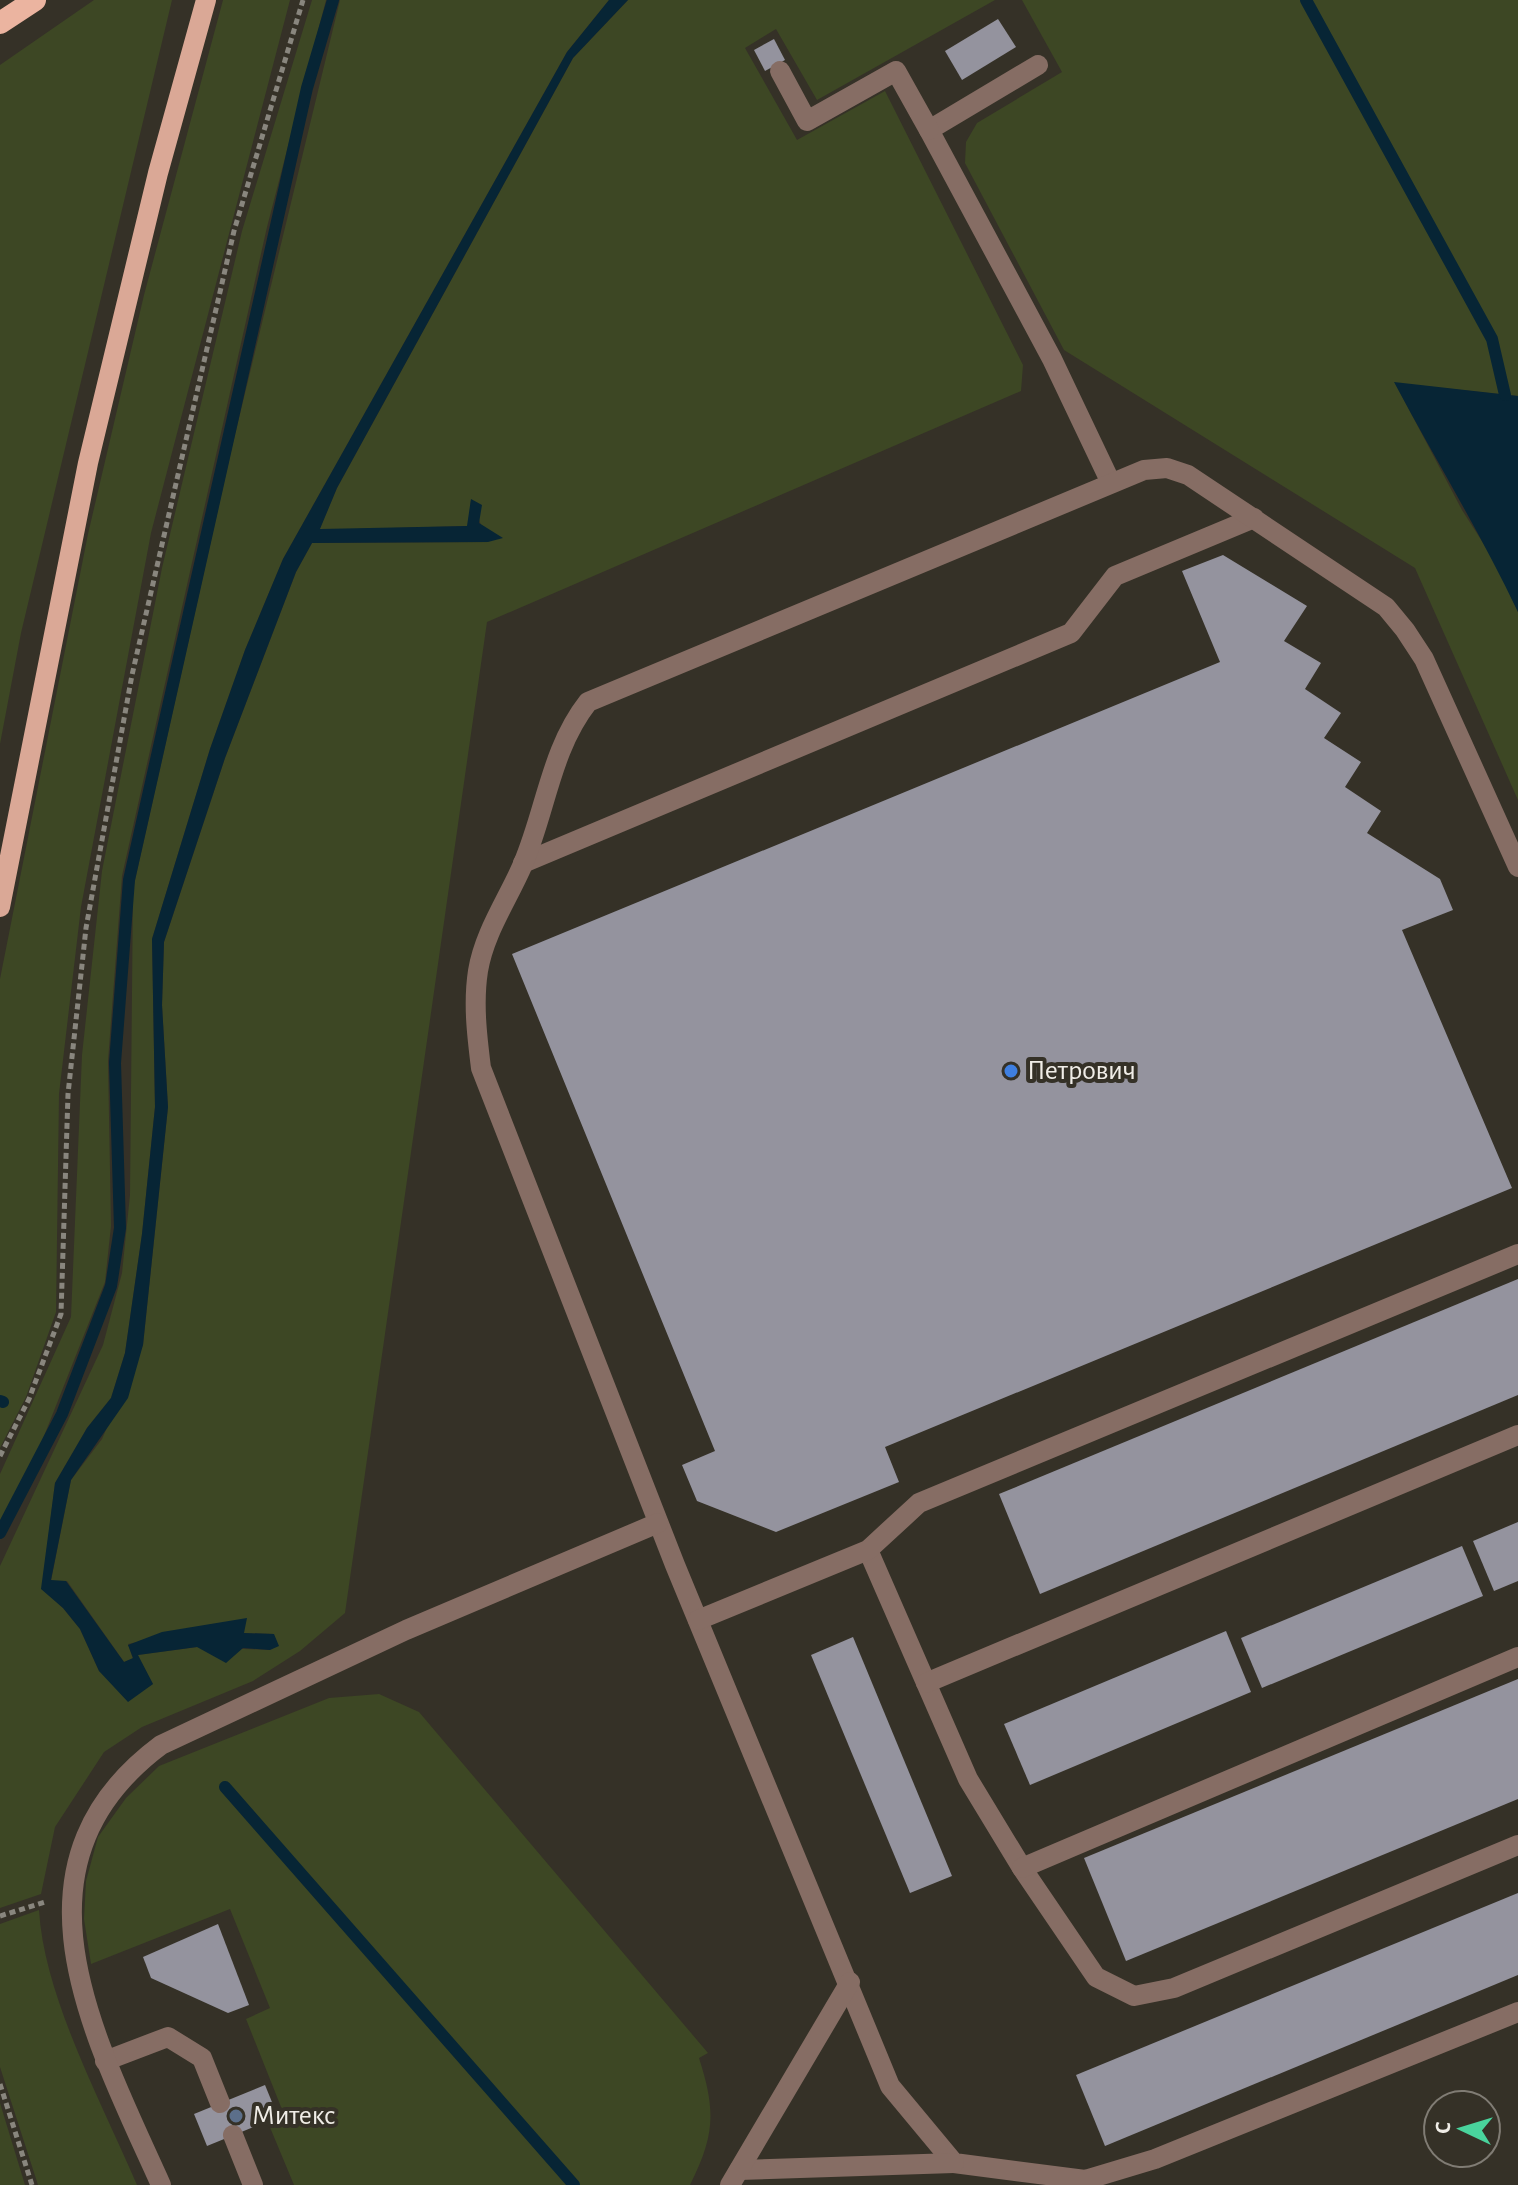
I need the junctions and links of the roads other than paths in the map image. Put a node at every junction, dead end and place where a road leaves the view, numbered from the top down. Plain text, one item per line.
1 (35, 0) edge
2 (206, 0) edge
3 (0, 23) edge
4 (1038, 65) dead end
5 (780, 71) dead end
6 (929, 130) junction
7 (1111, 483) junction
8 (1254, 518) junction
9 (523, 863) junction
10 (1518, 867) edge
11 (0, 907) edge
12 (1518, 1254) edge
13 (1518, 1435) edge
14 (658, 1523) junction
15 (868, 1550) junction
16 (698, 1620) junction
17 (1518, 1657) edge
18 (926, 1683) junction
19 (1518, 1845) edge
20 (1022, 1868) junction
21 (850, 1982) junction
22 (1518, 2012) edge
23 (105, 2061) junction
24 (220, 2103) dead end
25 (233, 2135) dead end
26 (954, 2163) junction
27 (735, 2178) edge
28 (161, 2185) edge
29 (253, 2185) edge

1 - 3 highway
2 - 11 main road
4 - 6 lane
5 - 6 lane
6 - 7 lane
7 - 8 lane
7 - 9 lane
8 - 9 lane
8 - 10 lane
9 - 14 lane
12 - 15 lane
13 - 18 lane
14 - 16 lane
14 - 23 lane
15 - 16 lane
15 - 18 lane
16 - 21 lane
17 - 20 lane
18 - 20 lane
19 - 20 lane
21 - 26 lane
21 - 27 lane
22 - 26 lane
23 - 24 lane
23 - 28 lane
25 - 29 lane
26 - 27 lane

